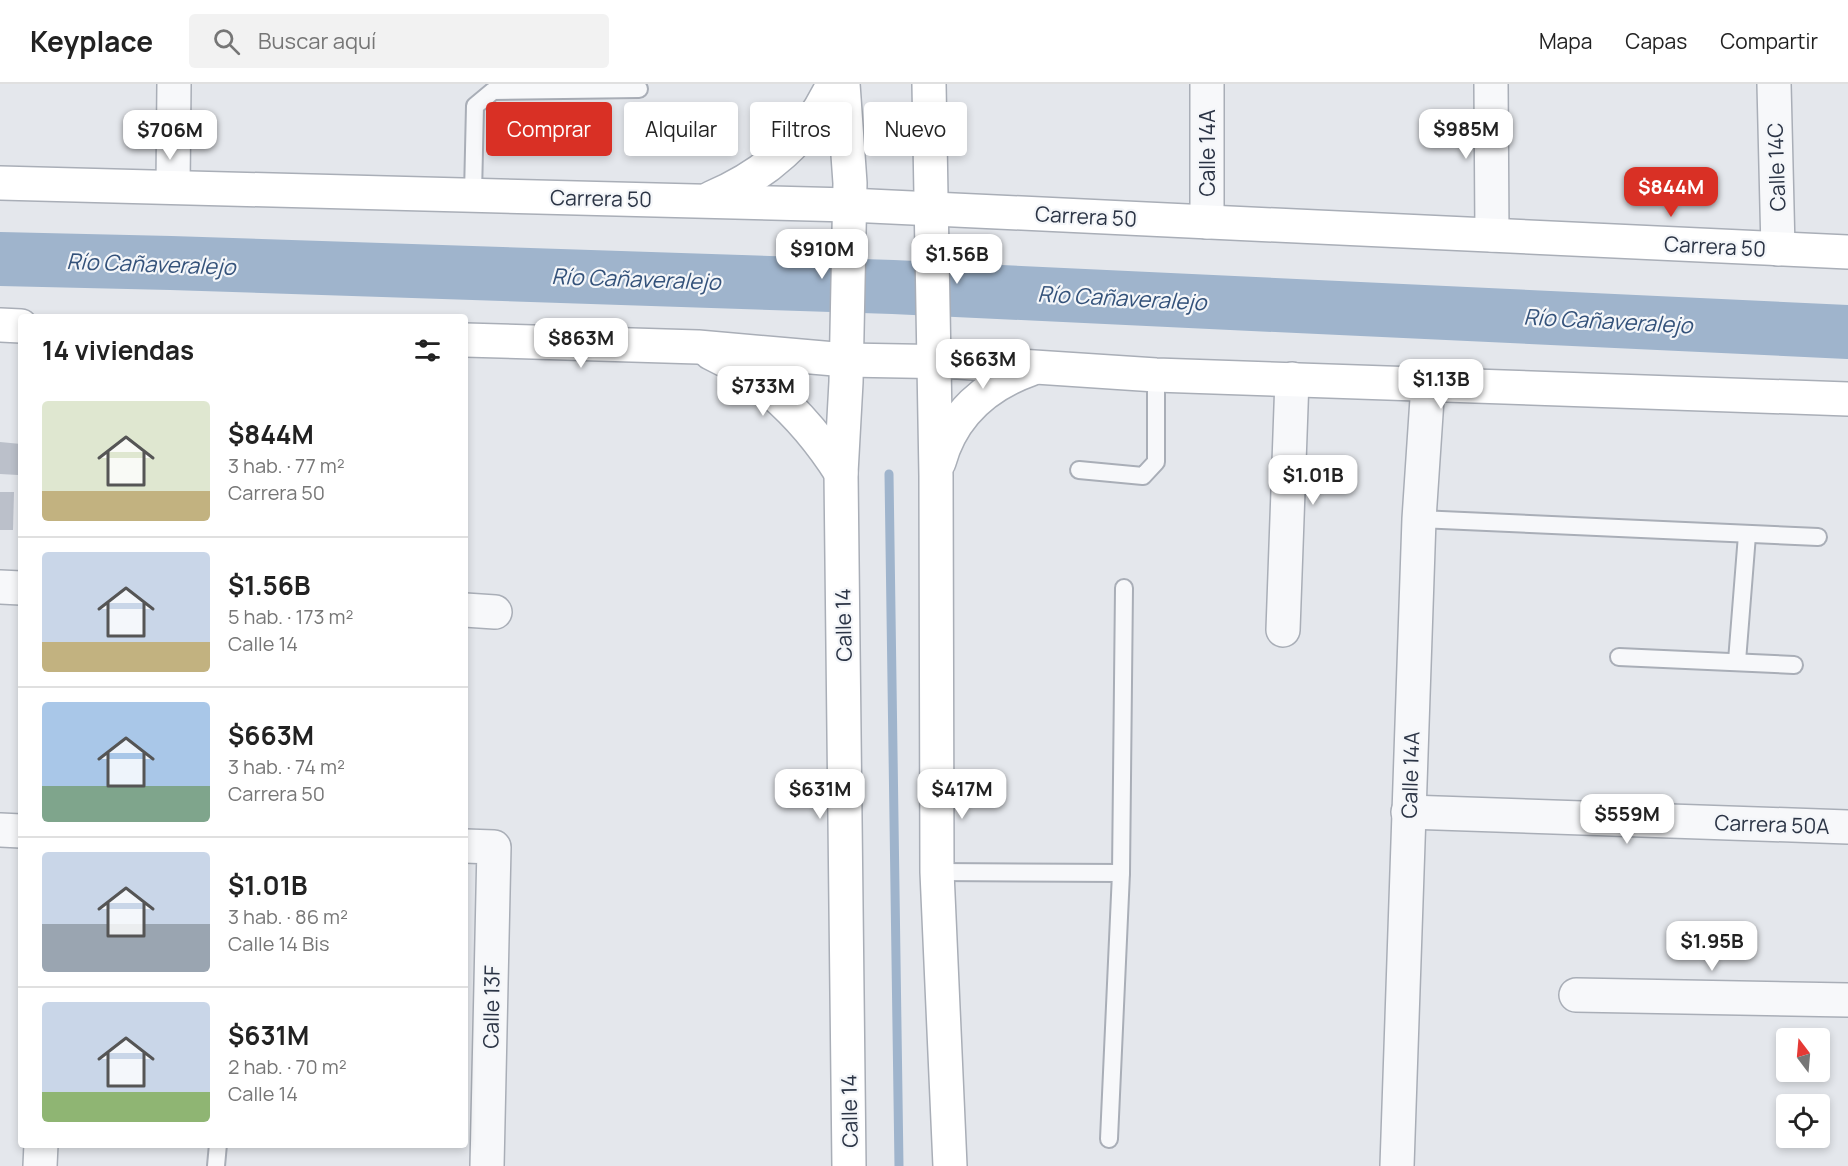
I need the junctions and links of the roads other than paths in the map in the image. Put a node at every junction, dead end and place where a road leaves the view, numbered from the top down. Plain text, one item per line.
1 (174, 84) edge
2 (833, 84) edge
3 (843, 84) edge
4 (929, 84) edge
5 (1207, 84) edge
6 (1491, 84) edge
7 (1774, 84) edge
8 (639, 89) dead end
9 (0, 183) edge
10 (172, 187) junction
11 (473, 194) junction
12 (706, 200) junction
13 (849, 214) junction
14 (930, 218) junction
15 (1207, 222) junction
16 (1492, 235) junction
17 (1778, 249) junction
18 (1848, 252) edge
19 (0, 325) edge
20 (18, 326) edge
21 (468, 340) edge
22 (698, 347) junction
23 (846, 349) junction
24 (932, 352) junction
25 (1036, 368) junction
26 (1156, 375) junction
27 (1292, 379) junction
28 (1428, 384) junction
29 (1848, 399) edge
30 (1079, 470) dead end
31 (841, 472) junction
32 (936, 476) junction
33 (1419, 519) junction
34 (1747, 535) junction
35 (1818, 537) dead end
36 (0, 587) edge
37 (18, 588) edge
38 (1124, 588) dead end
39 (1283, 630) dead end
40 (1619, 657) dead end
41 (1737, 661) junction
42 (1794, 665) dead end
43 (1408, 812) junction
44 (1848, 827) edge
45 (0, 830) edge
46 (18, 831) edge
47 (480, 847) edge
48 (937, 872) junction
49 (1121, 873) junction
50 (1576, 995) dead end
51 (1848, 1000) edge
52 (1109, 1138) dead end
53 (41, 1148) edge
54 (218, 1148) edge
55 (40, 1166) edge
56 (216, 1166) edge
57 (487, 1166) edge
58 (849, 1166) edge
59 (950, 1166) edge
60 (1397, 1166) edge

1 - 10 street
2 - 12 main road
3 - 13 main road, Calle 14
4 - 14 main road
5 - 15 street, Calle 14A
6 - 16 street
7 - 17 street, Calle 14C
8 - 11 lane
9 - 10 main road, Carrera 50
10 - 11 main road, Carrera 50
11 - 12 main road, Carrera 50
12 - 13 main road, Carrera 50
13 - 14 main road, Carrera 50
13 - 23 main road, Calle 14
14 - 15 main road, Carrera 50
14 - 24 main road
15 - 16 main road, Carrera 50
16 - 17 main road, Carrera 50
17 - 18 main road, Carrera 50
19 - 20 main road
21 - 22 main road
22 - 23 main road
22 - 31 main road
23 - 24 main road
23 - 31 main road, Calle 14
24 - 25 main road
24 - 32 main road
25 - 26 main road
25 - 32 main road
26 - 27 main road
26 - 30 lane
27 - 28 main road
27 - 39 street
28 - 29 main road
28 - 33 street, Calle 14A
31 - 58 main road, Calle 14
32 - 48 main road
33 - 34 lane
33 - 43 street, Calle 14A
34 - 35 lane
34 - 41 lane
36 - 37 street
38 - 49 lane
40 - 41 lane
41 - 42 lane
43 - 44 street, Carrera 50A
43 - 60 street, Calle 14A
45 - 46 street
47 - 57 street, Calle 13F
48 - 49 lane
48 - 59 main road
49 - 52 lane
50 - 51 street
53 - 55 street
54 - 56 lane

